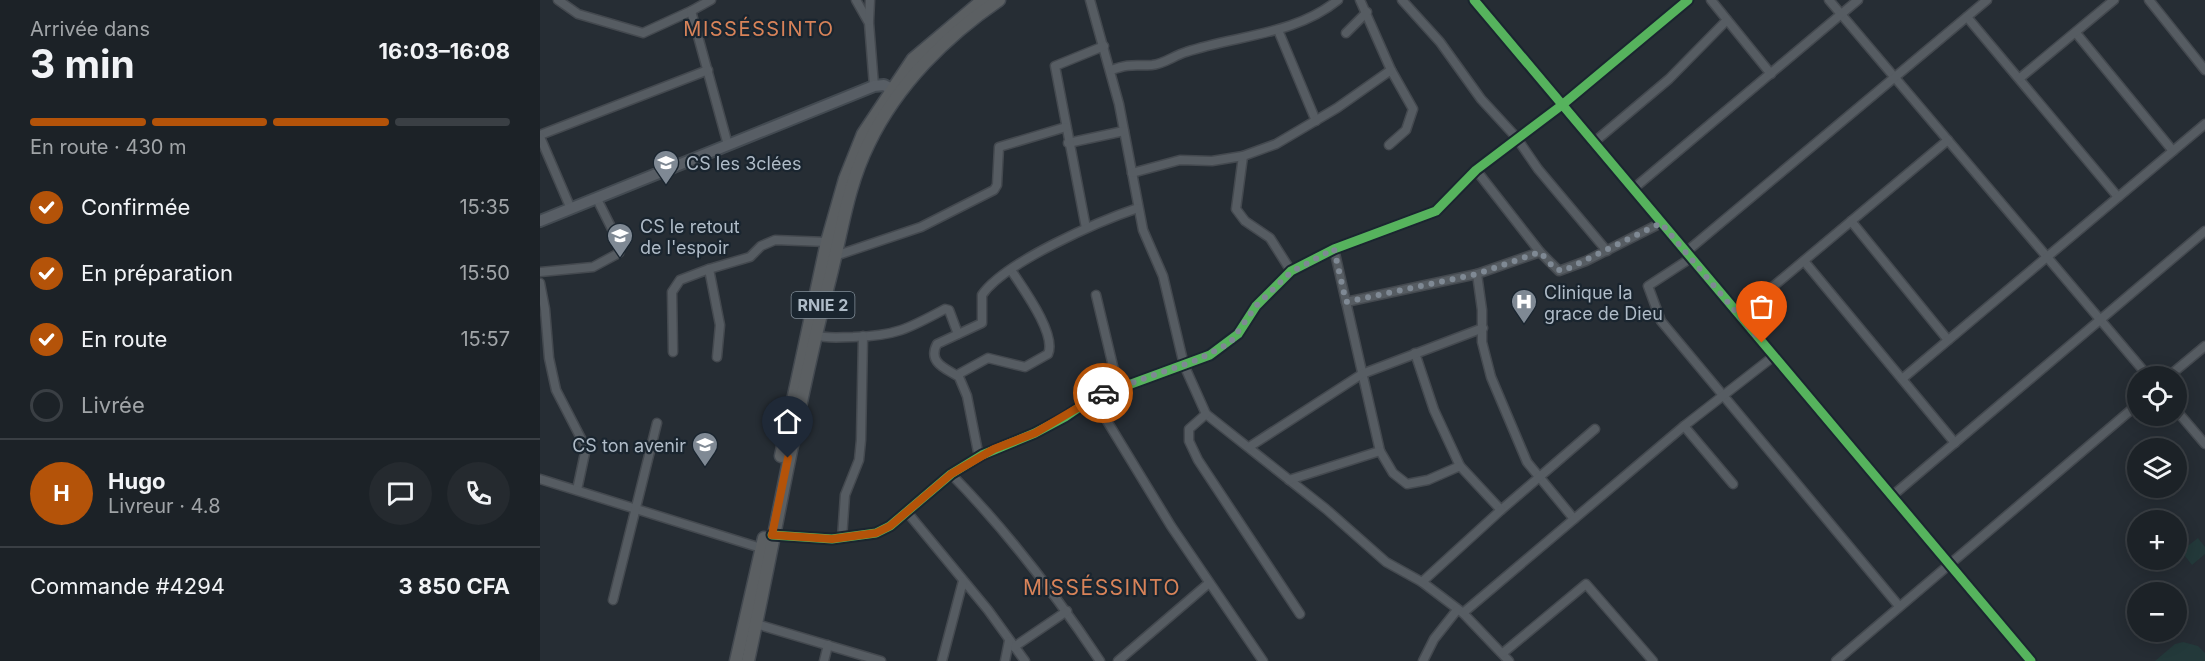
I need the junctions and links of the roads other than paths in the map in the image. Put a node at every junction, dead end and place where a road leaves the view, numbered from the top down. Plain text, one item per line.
1 (558, 0) edge
2 (711, 0) edge
3 (856, 0) edge
4 (870, 0) edge
5 (983, 0) edge
6 (999, 0) edge
7 (1090, 0) edge
8 (1338, 0) edge
9 (1360, 0) edge
10 (1402, 0) edge
11 (1474, 0) edge
12 (1688, 0) edge
13 (1711, 0) edge
14 (1829, 0) edge
15 (1858, 0) edge
16 (1987, 0) edge
17 (2114, 0) edge
18 (2149, 0) edge
19 (691, 11) junction
20 (1367, 12) junction
21 (1841, 14) junction
22 (1967, 17) junction
23 (1727, 20) junction
24 (869, 22) junction
25 (1278, 30) junction
26 (1346, 33) dead end
27 (2076, 33) junction
28 (1104, 46) junction
29 (708, 70) junction
30 (1111, 70) junction
31 (1391, 70) junction
32 (2205, 70) edge
33 (1771, 74) junction
34 (1895, 77) junction
35 (2020, 78) junction
36 (874, 86) junction
37 (895, 91) junction
38 (1562, 105) junction
39 (1316, 121) junction
40 (2205, 124) edge
41 (1066, 127) junction
42 (1124, 131) junction
43 (540, 136) edge
44 (1516, 137) junction
45 (1948, 140) junction
46 (1068, 143) junction
47 (1593, 143) junction
48 (728, 145) junction
49 (1389, 145) dead end
50 (2173, 151) junction
51 (1243, 156) junction
52 (1476, 170) junction
53 (1132, 173) junction
54 (1633, 189) junction
55 (2118, 197) junction
56 (597, 199) junction
57 (1138, 208) junction
58 (571, 209) junction
59 (540, 221) edge
60 (1851, 221) junction
61 (1661, 223) junction
62 (1086, 228) junction
63 (2205, 231) edge
64 (826, 242) junction
65 (1334, 249) junction
66 (1607, 251) junction
67 (1540, 252) junction
68 (1688, 255) junction
69 (836, 256) junction
70 (2047, 257) junction
71 (822, 260) junction
72 (1804, 261) junction
73 (709, 269) junction
74 (1011, 270) junction
75 (540, 272) edge
76 (1291, 272) junction
77 (1477, 274) junction
78 (540, 283) edge
79 (1096, 295) dead end
80 (1346, 302) junction
81 (1739, 315) junction
82 (2100, 320) junction
83 (1483, 328) junction
84 (958, 334) junction
85 (815, 335) junction
86 (863, 336) junction
87 (1948, 340) junction
88 (2205, 346) edge
89 (673, 352) dead end
90 (1415, 353) junction
91 (717, 357) dead end
92 (1774, 357) junction
93 (1184, 365) junction
94 (2139, 366) edge
95 (2181, 366) edge
96 (1362, 374) junction
97 (957, 375) junction
98 (1902, 379) junction
99 (1118, 387) junction
100 (1724, 394) junction
101 (1093, 398) junction
102 (2127, 413) edge
103 (1206, 414) junction
104 (657, 423) dead end
105 (2187, 423) edge
106 (1684, 426) junction
107 (1595, 429) dead end
108 (1954, 443) junction
109 (2205, 444) edge
110 (1249, 447) junction
111 (1380, 451) junction
112 (979, 457) junction
113 (1460, 466) junction
114 (951, 474) junction
115 (1539, 478) junction
116 (540, 479) edge
117 (1289, 480) junction
118 (1733, 484) dead end
119 (577, 490) junction
120 (1892, 496) junction
121 (633, 508) junction
122 (1501, 510) junction
123 (907, 512) junction
124 (1574, 519) junction
125 (772, 535) junction
126 (842, 538) junction
127 (761, 548) junction
128 (1949, 564) junction
129 (963, 581) junction
130 (1422, 582) junction
131 (1209, 583) junction
132 (613, 600) dead end
133 (1899, 606) junction
134 (1067, 611) junction
135 (1460, 612) junction
136 (1300, 614) dead end
137 (756, 624) junction
138 (1012, 644) junction
139 (828, 645) junction
140 (1506, 657) edge
141 (736, 661) edge
142 (748, 661) edge
143 (824, 661) edge
144 (881, 661) edge
145 (942, 661) edge
146 (1005, 661) edge
147 (1024, 661) edge
148 (1100, 661) edge
149 (1118, 661) edge
150 (1263, 661) edge
151 (1423, 661) edge
152 (1653, 661) edge
153 (1836, 661) edge
154 (2031, 661) edge

1 - 19 street
2 - 19 street
3 - 24 street
4 - 24 street
5 - 37 highway, RNIE 2 / RNIE 2
6 - 37 highway, RNIE 2 / RNIE 2
7 - 28 street
8 - 25 street
9 - 20 street
10 - 44 street
11 - 38 street
12 - 38 street
13 - 23 street
14 - 21 street
15 - 21 street
16 - 22 street
17 - 27 street
18 - 32 street
19 - 29 street
20 - 26 street
20 - 31 street
21 - 33 street
21 - 34 street
22 - 34 street
22 - 35 street
23 - 33 street
23 - 47 street
24 - 36 street
25 - 30 street
25 - 39 street
27 - 35 street
27 - 50 street
28 - 30 street
28 - 41 street
29 - 43 street
29 - 48 street
30 - 42 street
31 - 39 street
31 - 49 street
33 - 54 street
34 - 45 street
34 - 68 street
35 - 55 street
36 - 37 main road
36 - 48 main road
37 - 64 highway, RNIE 2 / RNIE 2
37 - 69 highway, RNIE 2 / RNIE 2
38 - 44 street
38 - 47 street
39 - 51 street
40 - 50 street
41 - 46 street
41 - 69 street
42 - 46 street
42 - 53 street
43 - 58 street
44 - 52 street
44 - 66 street
45 - 60 street
45 - 70 street
46 - 62 street
47 - 54 street
48 - 56 main road
50 - 55 street
51 - 53 street
51 - 76 street
52 - 65 street
52 - 67 street
53 - 57 street
54 - 61 street
55 - 70 street
56 - 58 main road
56 - 75 street
57 - 62 street
57 - 93 street
58 - 59 main road
60 - 72 street
60 - 87 street
61 - 66 street
61 - 68 street
62 - 74 street
63 - 82 street
64 - 71 highway, RNIE 2 / RNIE 2
64 - 73 street
65 - 76 street
65 - 80 street
66 - 67 street
67 - 77 street
68 - 81 street
68 - 100 street
69 - 71 street
69 - 85 highway, RNIE 2 / RNIE 2
70 - 82 street
70 - 87 street
71 - 127 highway, RNIE 2 / RNIE 2
72 - 81 street
72 - 98 street
73 - 89 street
73 - 91 street
74 - 84 street
74 - 97 street
76 - 93 street
77 - 80 street
77 - 83 street
78 - 119 street
79 - 99 street
80 - 96 street
81 - 92 street
82 - 94 street
82 - 108 street
83 - 90 street
83 - 115 street
84 - 86 street
84 - 97 street
85 - 86 street
85 - 125 highway, RNIE 2 / RNIE 2
86 - 126 street
87 - 98 street
88 - 95 street
90 - 96 street
90 - 113 street
92 - 100 street
92 - 120 street
93 - 99 street
93 - 103 street
96 - 110 street
96 - 111 street
97 - 112 street
98 - 108 street
99 - 101 street
100 - 106 street
100 - 133 street
101 - 112 street
101 - 131 street
102 - 128 street
103 - 110 street
103 - 136 street
104 - 121 street
105 - 109 street
106 - 118 street
106 - 124 street
107 - 115 street
108 - 120 street
110 - 117 street
111 - 113 street
111 - 117 street
112 - 114 street
113 - 122 street
114 - 123 street
114 - 134 street
115 - 122 street
115 - 124 street
116 - 119 street
117 - 130 street
119 - 121 street
120 - 128 street
121 - 127 street
121 - 132 street
122 - 130 street
123 - 126 street
123 - 129 street
124 - 135 street
125 - 126 street
125 - 137 highway, RNIE 2 / RNIE 2
127 - 141 highway, RNIE 2 / RNIE 2
128 - 133 street
128 - 154 street
129 - 138 street
129 - 145 street
130 - 135 street
131 - 149 street
131 - 150 street
133 - 153 street
134 - 138 street
134 - 148 street
135 - 140 street
135 - 151 street
137 - 139 street
137 - 142 highway, RNIE 2 / RNIE 2
138 - 146 street
138 - 147 street
139 - 143 street
139 - 144 street
140 - 152 street

